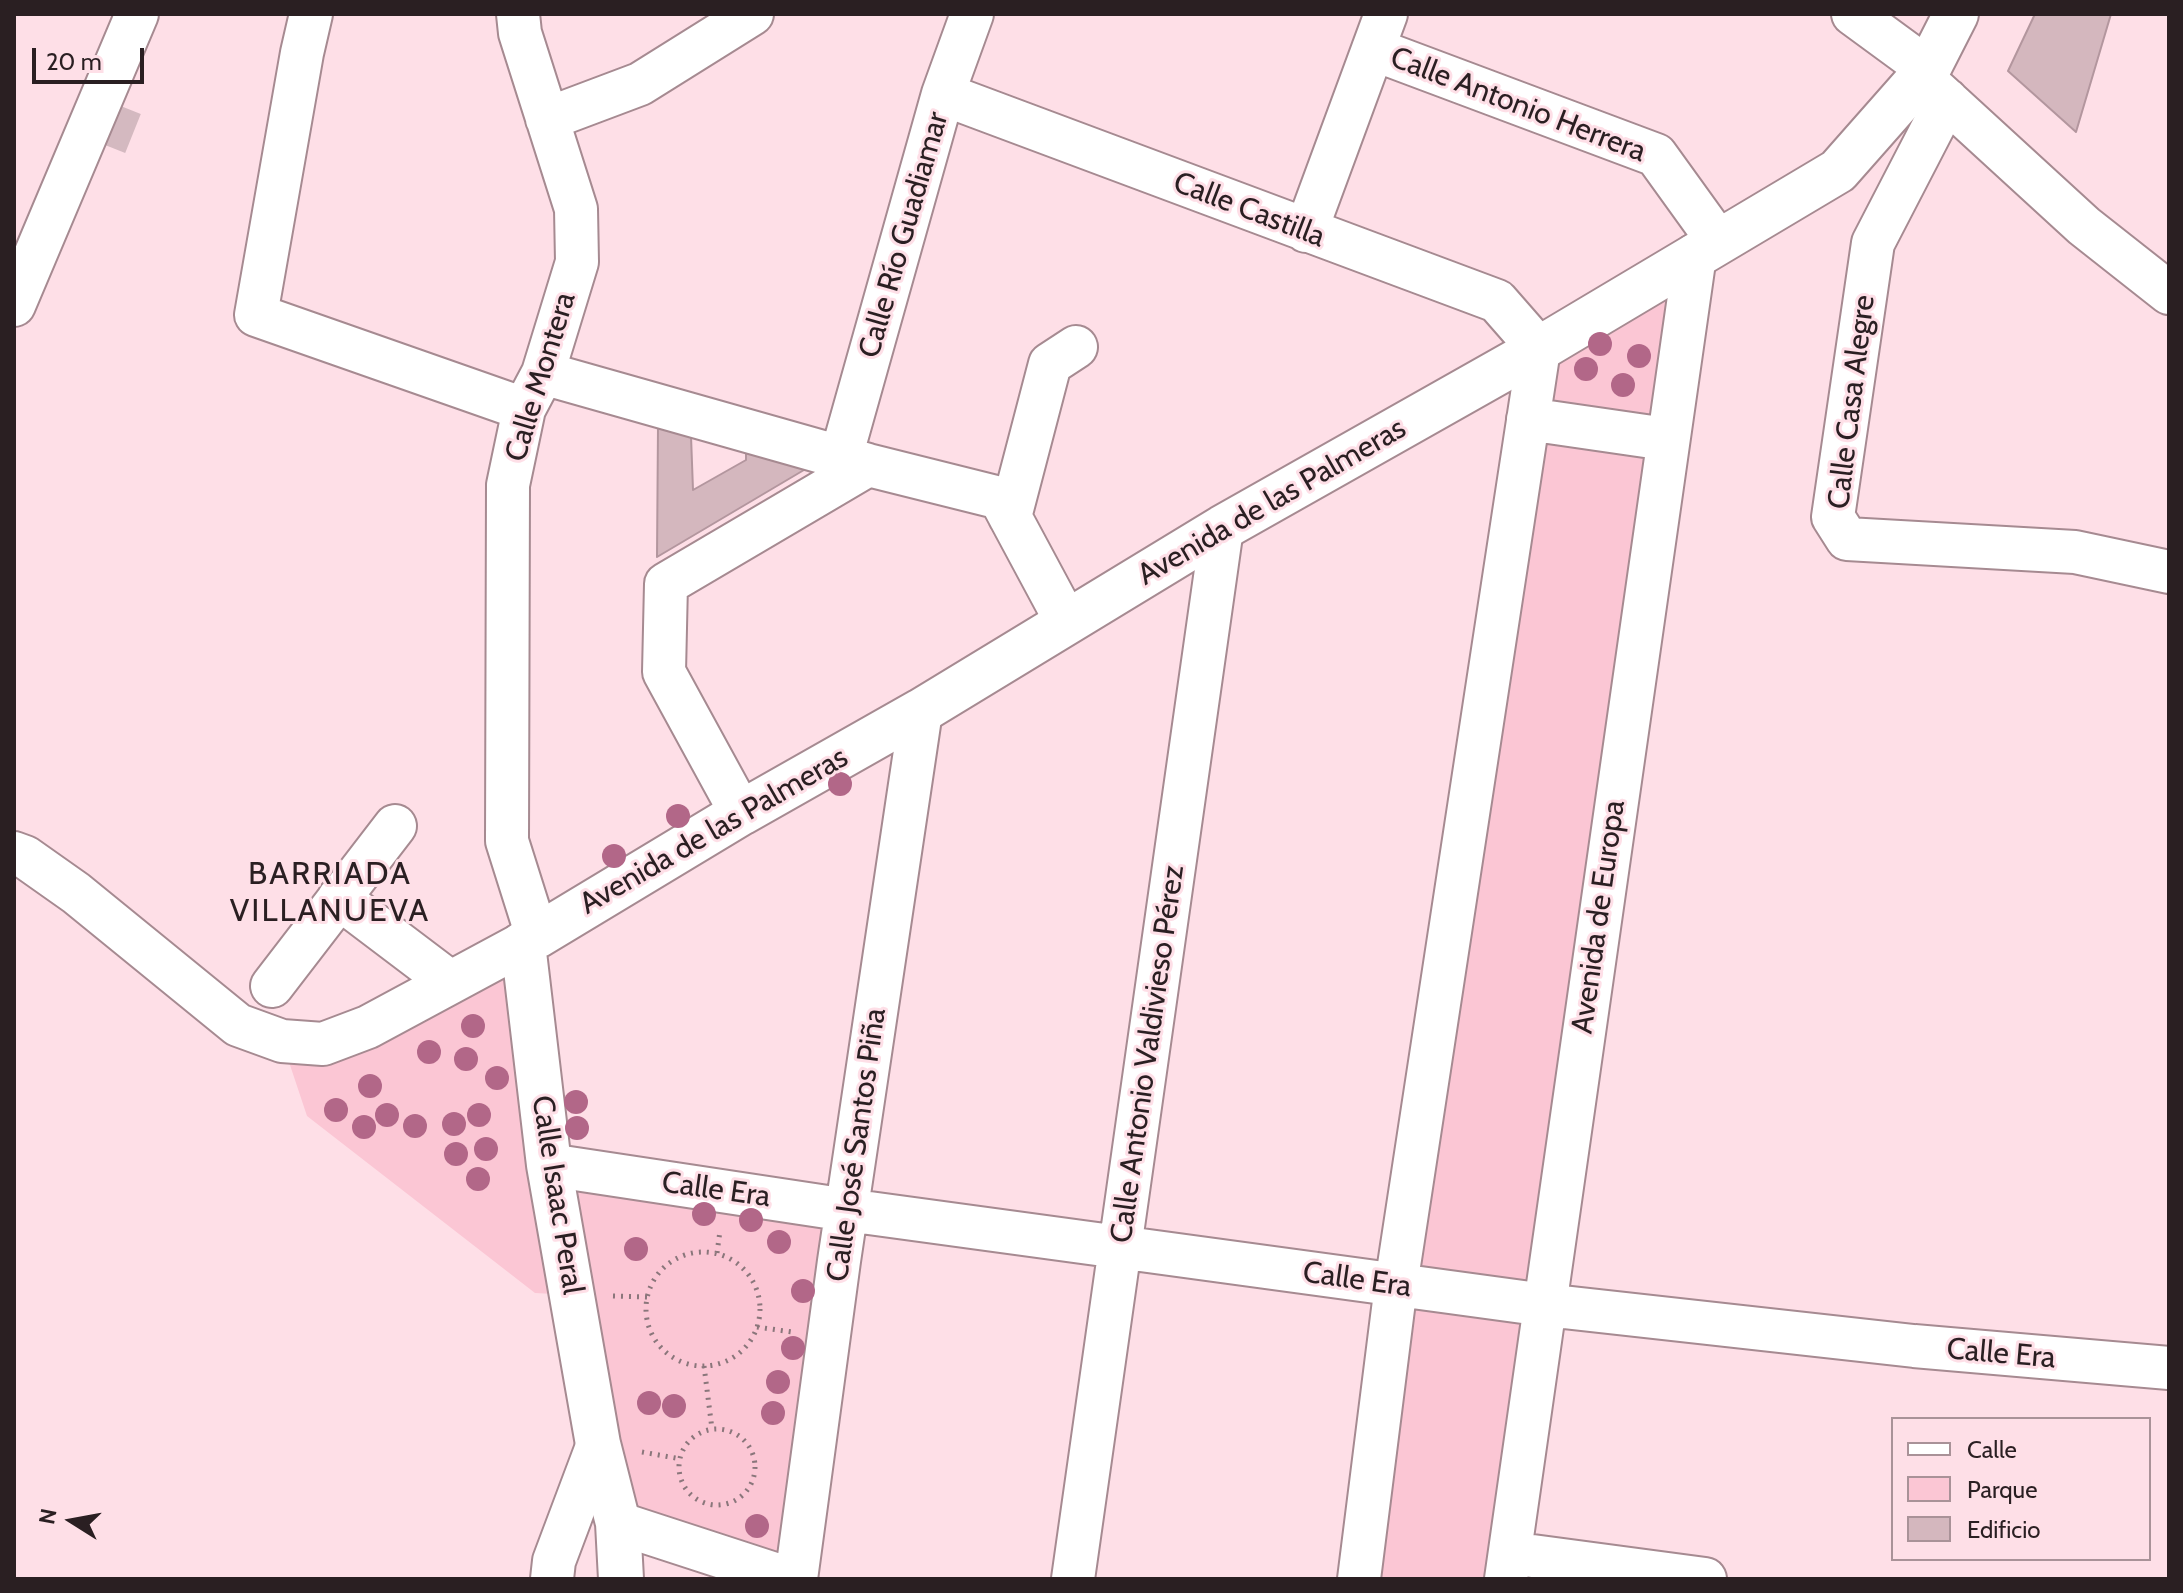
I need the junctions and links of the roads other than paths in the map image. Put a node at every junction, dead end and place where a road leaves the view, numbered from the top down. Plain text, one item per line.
1 (137, 14) edge
2 (752, 14) edge
3 (972, 14) edge
4 (1853, 14) edge
5 (1956, 14) edge
6 (519, 24) edge
7 (1380, 32) edge
8 (306, 33) edge
9 (1932, 82) junction
10 (943, 94) junction
11 (547, 119) junction
12 (1306, 231) junction
13 (1706, 248) junction
14 (2169, 293) edge
15 (14, 305) edge
16 (1076, 347) dead end
17 (1539, 349) junction
18 (543, 373) junction
19 (524, 409) junction
20 (1528, 419) junction
21 (1666, 439) junction
22 (855, 461) junction
23 (1010, 517) junction
24 (1222, 528) junction
25 (2169, 572) edge
26 (1066, 621) junction
27 (921, 711) junction
28 (741, 813) junction
29 (395, 826) dead end
30 (14, 853) edge
31 (339, 898) junction
32 (530, 940) junction
33 (450, 982) junction
34 (272, 986) dead end
35 (549, 1165) junction
36 (847, 1210) junction
37 (1120, 1247) junction
38 (1396, 1285) junction
39 (1545, 1305) junction
40 (2169, 1368) edge
41 (598, 1444) junction
42 (618, 1523) junction
43 (1508, 1566) edge
44 (552, 1579) edge
45 (621, 1579) edge
46 (790, 1579) edge
47 (796, 1579) edge
48 (1073, 1579) edge
49 (1359, 1579) edge
50 (1705, 1579) edge

1 - 15 street
2 - 11 street
3 - 10 street, Calle Río Guadiamar
4 - 9 street
5 - 9 main road, Avenida de las Palmeras
6 - 11 street, Calle Montera
7 - 12 street
7 - 13 street, Calle Antonio Herrera
8 - 19 street
9 - 13 main road, Avenida de las Palmeras
9 - 14 street
9 - 25 street, Calle Casa Alegre
10 - 12 street, Calle Castilla
10 - 22 street, Calle Río Guadiamar
11 - 18 street, Calle Montera
12 - 17 street, Calle Castilla
13 - 17 main road, Avenida de las Palmeras
13 - 21 street, Avenida de Europa
16 - 23 street
17 - 20 street
17 - 24 main road, Avenida de las Palmeras
18 - 19 street, Calle Montera
18 - 22 street
19 - 32 street, Calle Montera
20 - 21 street
20 - 38 street
21 - 39 street, Avenida de Europa
22 - 23 street
22 - 28 street
23 - 26 street
24 - 26 main road, Avenida de las Palmeras
24 - 37 street, Calle Antonio Valdivieso Pérez
26 - 27 main road, Avenida de las Palmeras
27 - 28 main road, Avenida de las Palmeras
27 - 36 street, Calle José Santos Piña
28 - 32 main road, Avenida de las Palmeras
29 - 31 street
30 - 33 street
31 - 33 street
31 - 34 street
32 - 33 street
32 - 35 main road, Calle Isaac Peral
35 - 36 street, Calle Era
35 - 41 main road, Calle Isaac Peral
36 - 37 street, Calle Era
36 - 47 street, Calle José Santos Piña
37 - 38 street, Calle Era
37 - 48 street, Calle Antonio Valdivieso Pérez
38 - 39 street, Calle Era
38 - 49 street
39 - 40 street, Calle Era
39 - 43 street, Avenida de Europa
41 - 42 main road, Calle Isaac Peral
41 - 44 street
42 - 45 main road, Calle Isaac Peral
42 - 46 street
43 - 50 street

